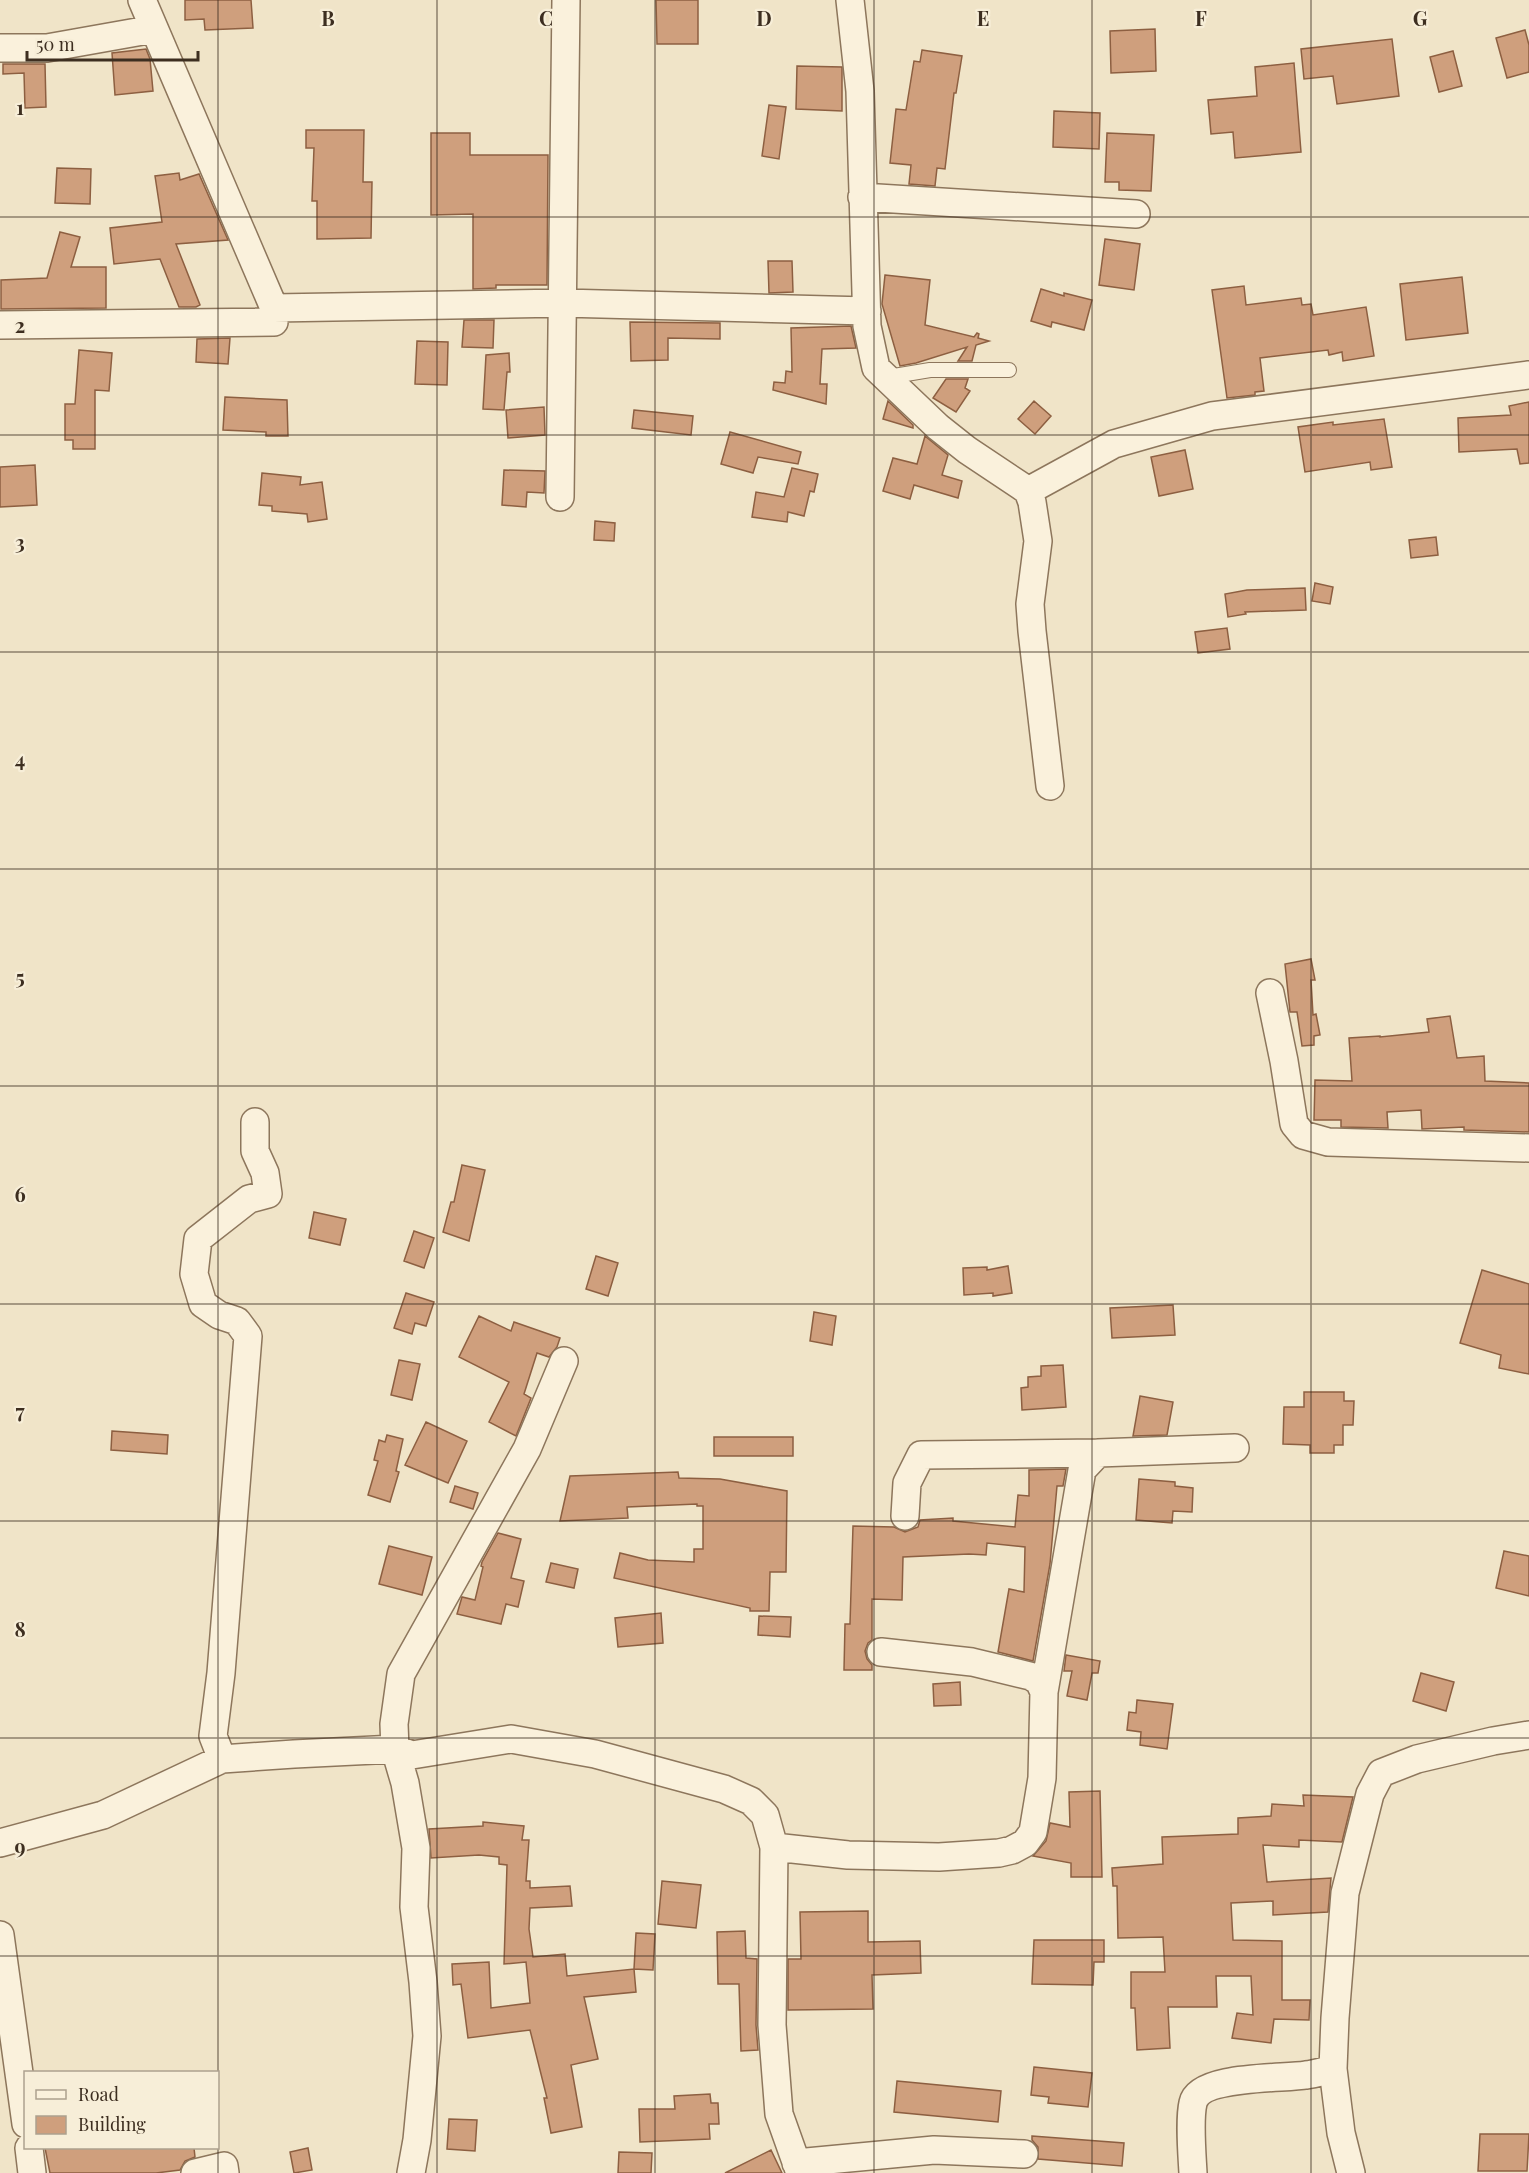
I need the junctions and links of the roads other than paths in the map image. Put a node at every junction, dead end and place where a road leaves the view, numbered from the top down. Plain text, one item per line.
1 (142, 0) edge
2 (566, 0) edge
3 (850, 0) edge
4 (154, 29) junction
5 (0, 48) edge
6 (862, 197) junction
7 (1136, 214) dead end
8 (563, 303) junction
9 (274, 308) junction
10 (867, 311) junction
11 (0, 325) edge
12 (1009, 370) dead end
13 (1529, 375) edge
14 (888, 377) junction
15 (1028, 491) junction
16 (560, 497) dead end
17 (1050, 786) dead end
18 (1270, 993) dead end
19 (255, 1122) dead end
20 (1529, 1148) edge
21 (564, 1360) dead end
22 (1235, 1448) dead end
23 (1098, 1453) junction
24 (904, 1516) dead end
25 (881, 1652) dead end
26 (1044, 1692) junction
27 (1529, 1735) edge
28 (395, 1749) junction
29 (222, 1759) junction
30 (0, 1843) edge
31 (774, 1846) junction
32 (0, 1935) edge
33 (1333, 2069) junction
34 (24, 2109) edge
35 (29, 2149) edge
36 (1023, 2154) dead end
37 (798, 2168) edge
38 (32, 2173) edge
39 (195, 2173) edge
40 (225, 2173) edge
41 (411, 2173) edge
42 (1193, 2173) edge
43 (1351, 2173) edge

1 - 4 street
2 - 8 street
3 - 6 street
4 - 5 street
4 - 9 street
6 - 7 street
6 - 10 street
8 - 9 street
8 - 10 street
8 - 16 street
9 - 11 street
10 - 14 street
12 - 14 lane
13 - 15 street
14 - 15 street
15 - 17 street
18 - 20 street
19 - 29 street
21 - 28 street
22 - 23 street
23 - 24 street
23 - 26 street
25 - 26 street
26 - 31 street
27 - 33 street
28 - 29 street
28 - 31 street
28 - 41 street
29 - 30 street
31 - 37 street
32 - 34 street
33 - 42 street
33 - 43 street
35 - 38 street
36 - 37 street
39 - 40 street

